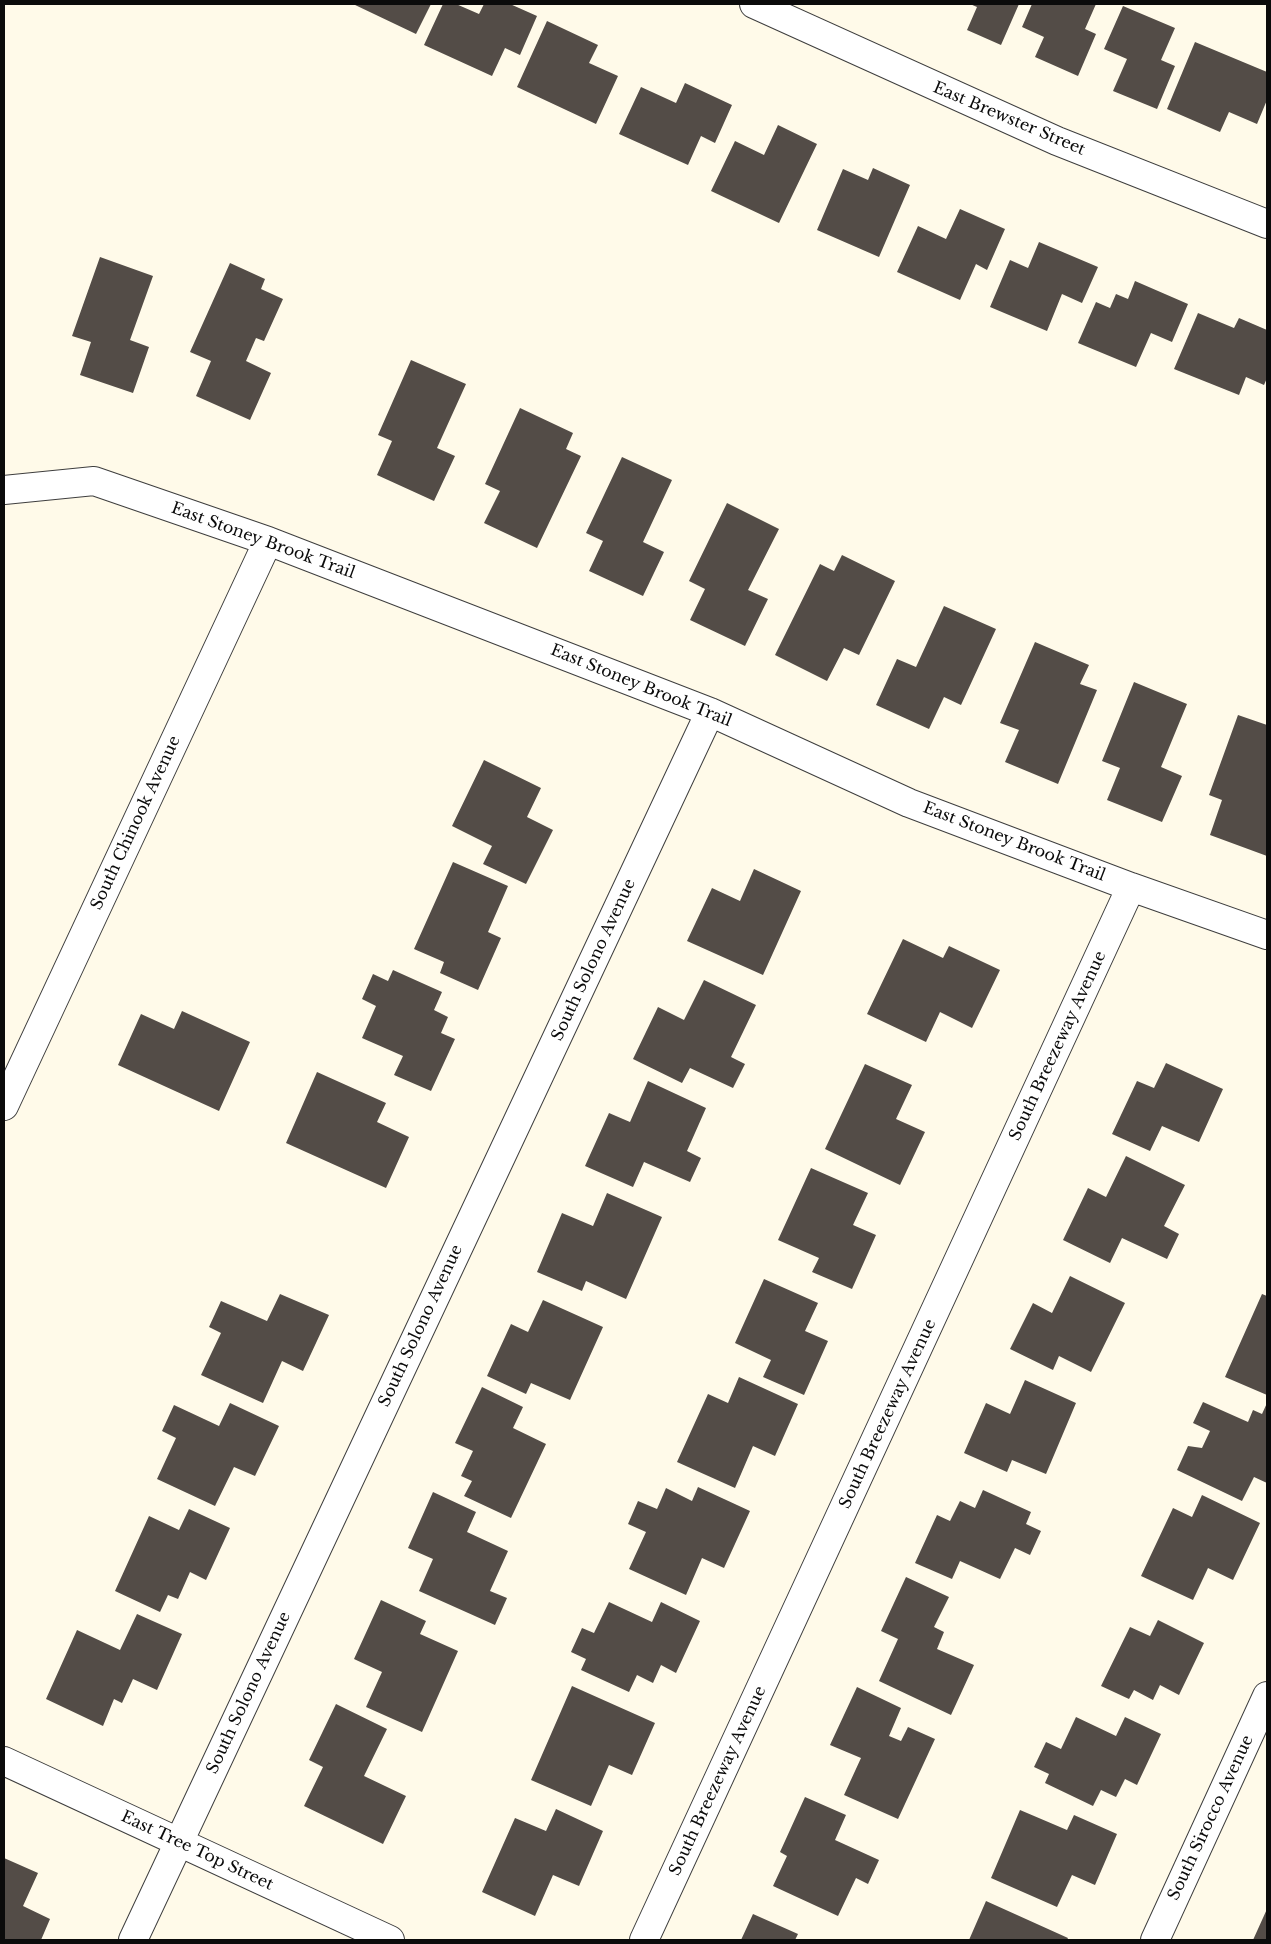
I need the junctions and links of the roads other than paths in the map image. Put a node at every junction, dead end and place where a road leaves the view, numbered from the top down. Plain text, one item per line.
1 (758, 4) edge
2 (1267, 224) edge
3 (4, 490) edge
4 (268, 541) junction
5 (710, 712) junction
6 (1131, 887) junction
7 (1267, 935) edge
8 (4, 1106) edge
9 (1267, 1696) edge
10 (4, 1761) edge
11 (178, 1843) junction
12 (133, 1940) edge
13 (390, 1940) edge
14 (644, 1940) edge
15 (1155, 1940) edge

1 - 2 street, East Brewster Street
3 - 4 street, East Stoney Brook Trail
4 - 5 street, East Stoney Brook Trail
4 - 8 street, South Chinook Avenue
5 - 6 street, East Stoney Brook Trail
5 - 11 street, South Solono Avenue
6 - 7 street, East Stoney Brook Trail
6 - 14 street, South Breezeway Avenue
9 - 15 street, South Sirocco Avenue
10 - 11 street, East Tree Top Street
11 - 12 street, South Solono Avenue
11 - 13 street, East Tree Top Street

